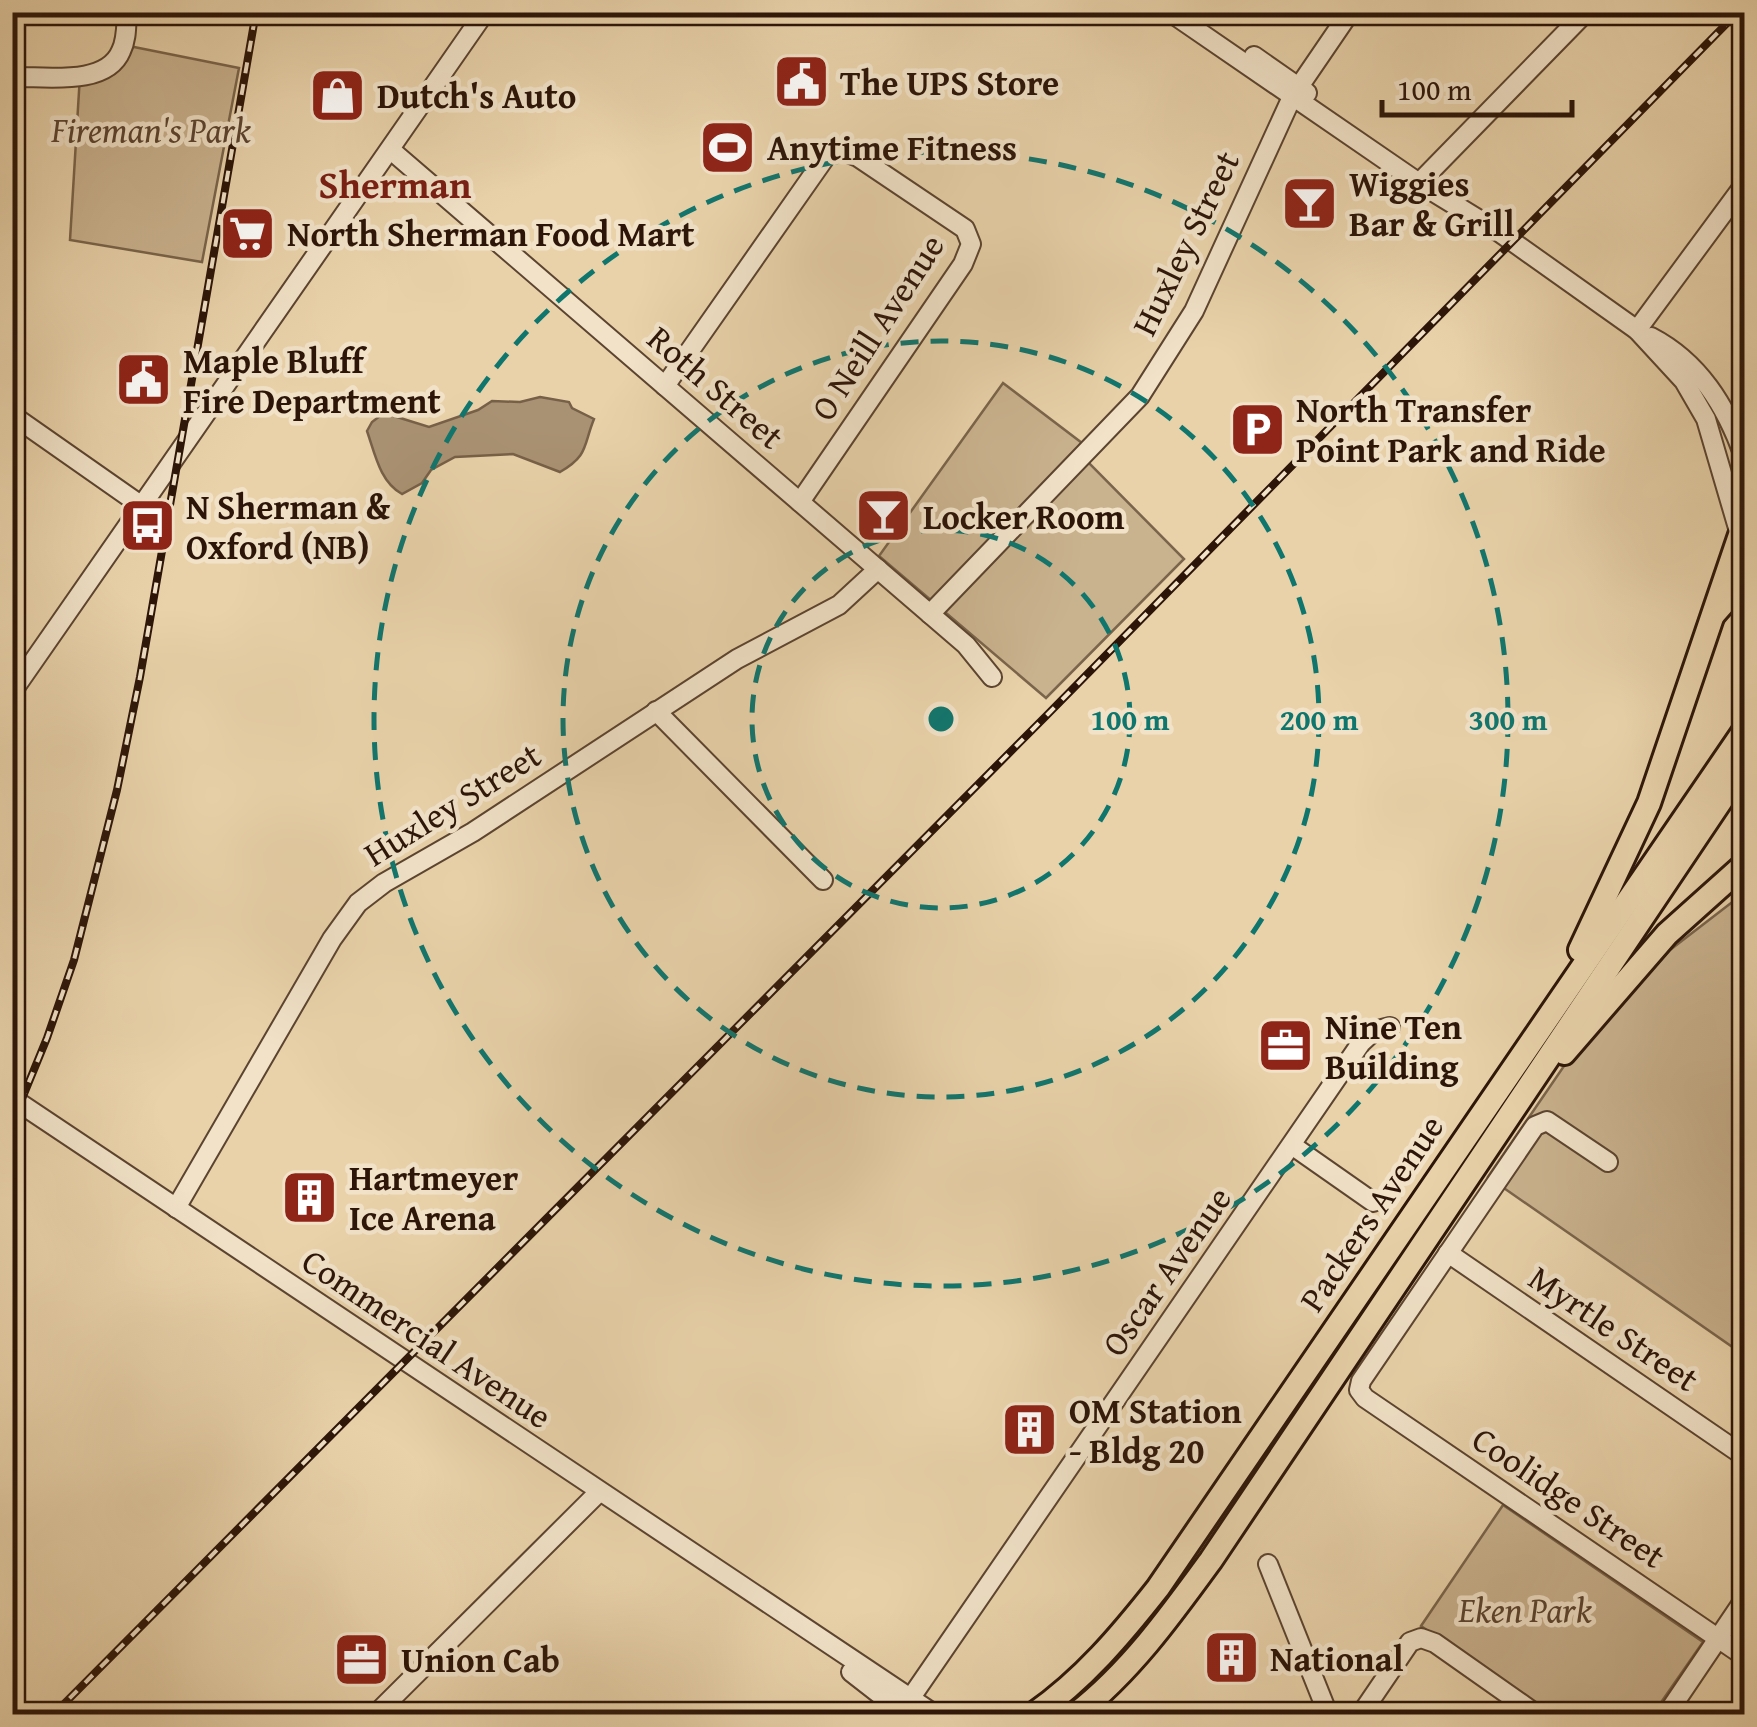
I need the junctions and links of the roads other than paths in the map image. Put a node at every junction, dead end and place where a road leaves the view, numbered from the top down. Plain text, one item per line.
1 (127, 12) edge
2 (485, 12) edge
3 (1170, 12) edge
4 (1190, 12) edge
5 (1350, 12) edge
6 (1586, 12) edge
7 (12, 77) edge
8 (1295, 92) junction
9 (392, 151) junction
10 (1422, 180) junction
11 (1744, 185) edge
12 (1638, 330) junction
13 (666, 386) junction
14 (12, 415) edge
15 (1744, 456) edge
16 (800, 502) junction
17 (142, 506) junction
18 (1742, 542) edge
19 (878, 569) junction
20 (1744, 590) edge
21 (930, 614) junction
22 (1712, 616) junction
23 (992, 677) dead end
24 (12, 692) edge
25 (656, 711) junction
26 (1744, 731) edge
27 (1744, 766) edge
28 (1744, 865) edge
29 (1744, 874) edge
30 (823, 880) dead end
31 (1719, 888) junction
32 (1541, 1024) junction
33 (1390, 1027) dead end
34 (12, 1098) edge
35 (1515, 1109) junction
36 (1293, 1146) junction
37 (1608, 1162) dead end
38 (1373, 1202) dead end
39 (176, 1208) junction
40 (1448, 1253) junction
41 (1744, 1456) edge
42 (599, 1492) junction
43 (1268, 1564) dead end
44 (1744, 1600) edge
45 (1719, 1638) junction
46 (1744, 1656) edge
47 (905, 1708) edge
48 (376, 1714) edge
49 (934, 1714) edge
50 (1034, 1714) edge
51 (1076, 1714) edge
52 (1328, 1714) edge
53 (1362, 1714) edge
54 (1536, 1714) edge
55 (1668, 1714) edge

1 - 7 street
2 - 9 street
3 - 8 street
4 - 8 street
5 - 8 street, Huxley Street
6 - 10 street
8 - 10 street
8 - 21 street, Huxley Street
9 - 13 street, Roth Street
9 - 17 street
10 - 12 street
11 - 12 street
12 - 15 street
12 - 18 street
13 - 16 street, Roth Street
13 - 16 street, O Neill Avenue
14 - 17 street
16 - 19 street, Roth Street
17 - 24 street
18 - 22 main road
19 - 21 street, Roth Street
19 - 25 street, Huxley Street
20 - 22 main road
21 - 23 street, Roth Street
22 - 32 main road
25 - 30 street
25 - 39 street, Huxley Street
26 - 32 main road, Packers Avenue
27 - 35 main road, Packers Avenue
28 - 31 main road
29 - 31 main road
31 - 35 main road
32 - 50 main road, Packers Avenue
33 - 36 street, Oscar Avenue
34 - 39 street, Commercial Avenue
35 - 51 main road, Packers Avenue
36 - 38 street
36 - 47 street, Oscar Avenue
37 - 40 street
39 - 42 street, Commercial Avenue
40 - 41 street, Myrtle Street
40 - 45 street, Coolidge Street
42 - 47 street, Commercial Avenue
42 - 48 street
43 - 52 street
44 - 45 street
45 - 46 street, Coolidge Street
45 - 55 street
47 - 49 street, Commercial Avenue
53 - 54 street

